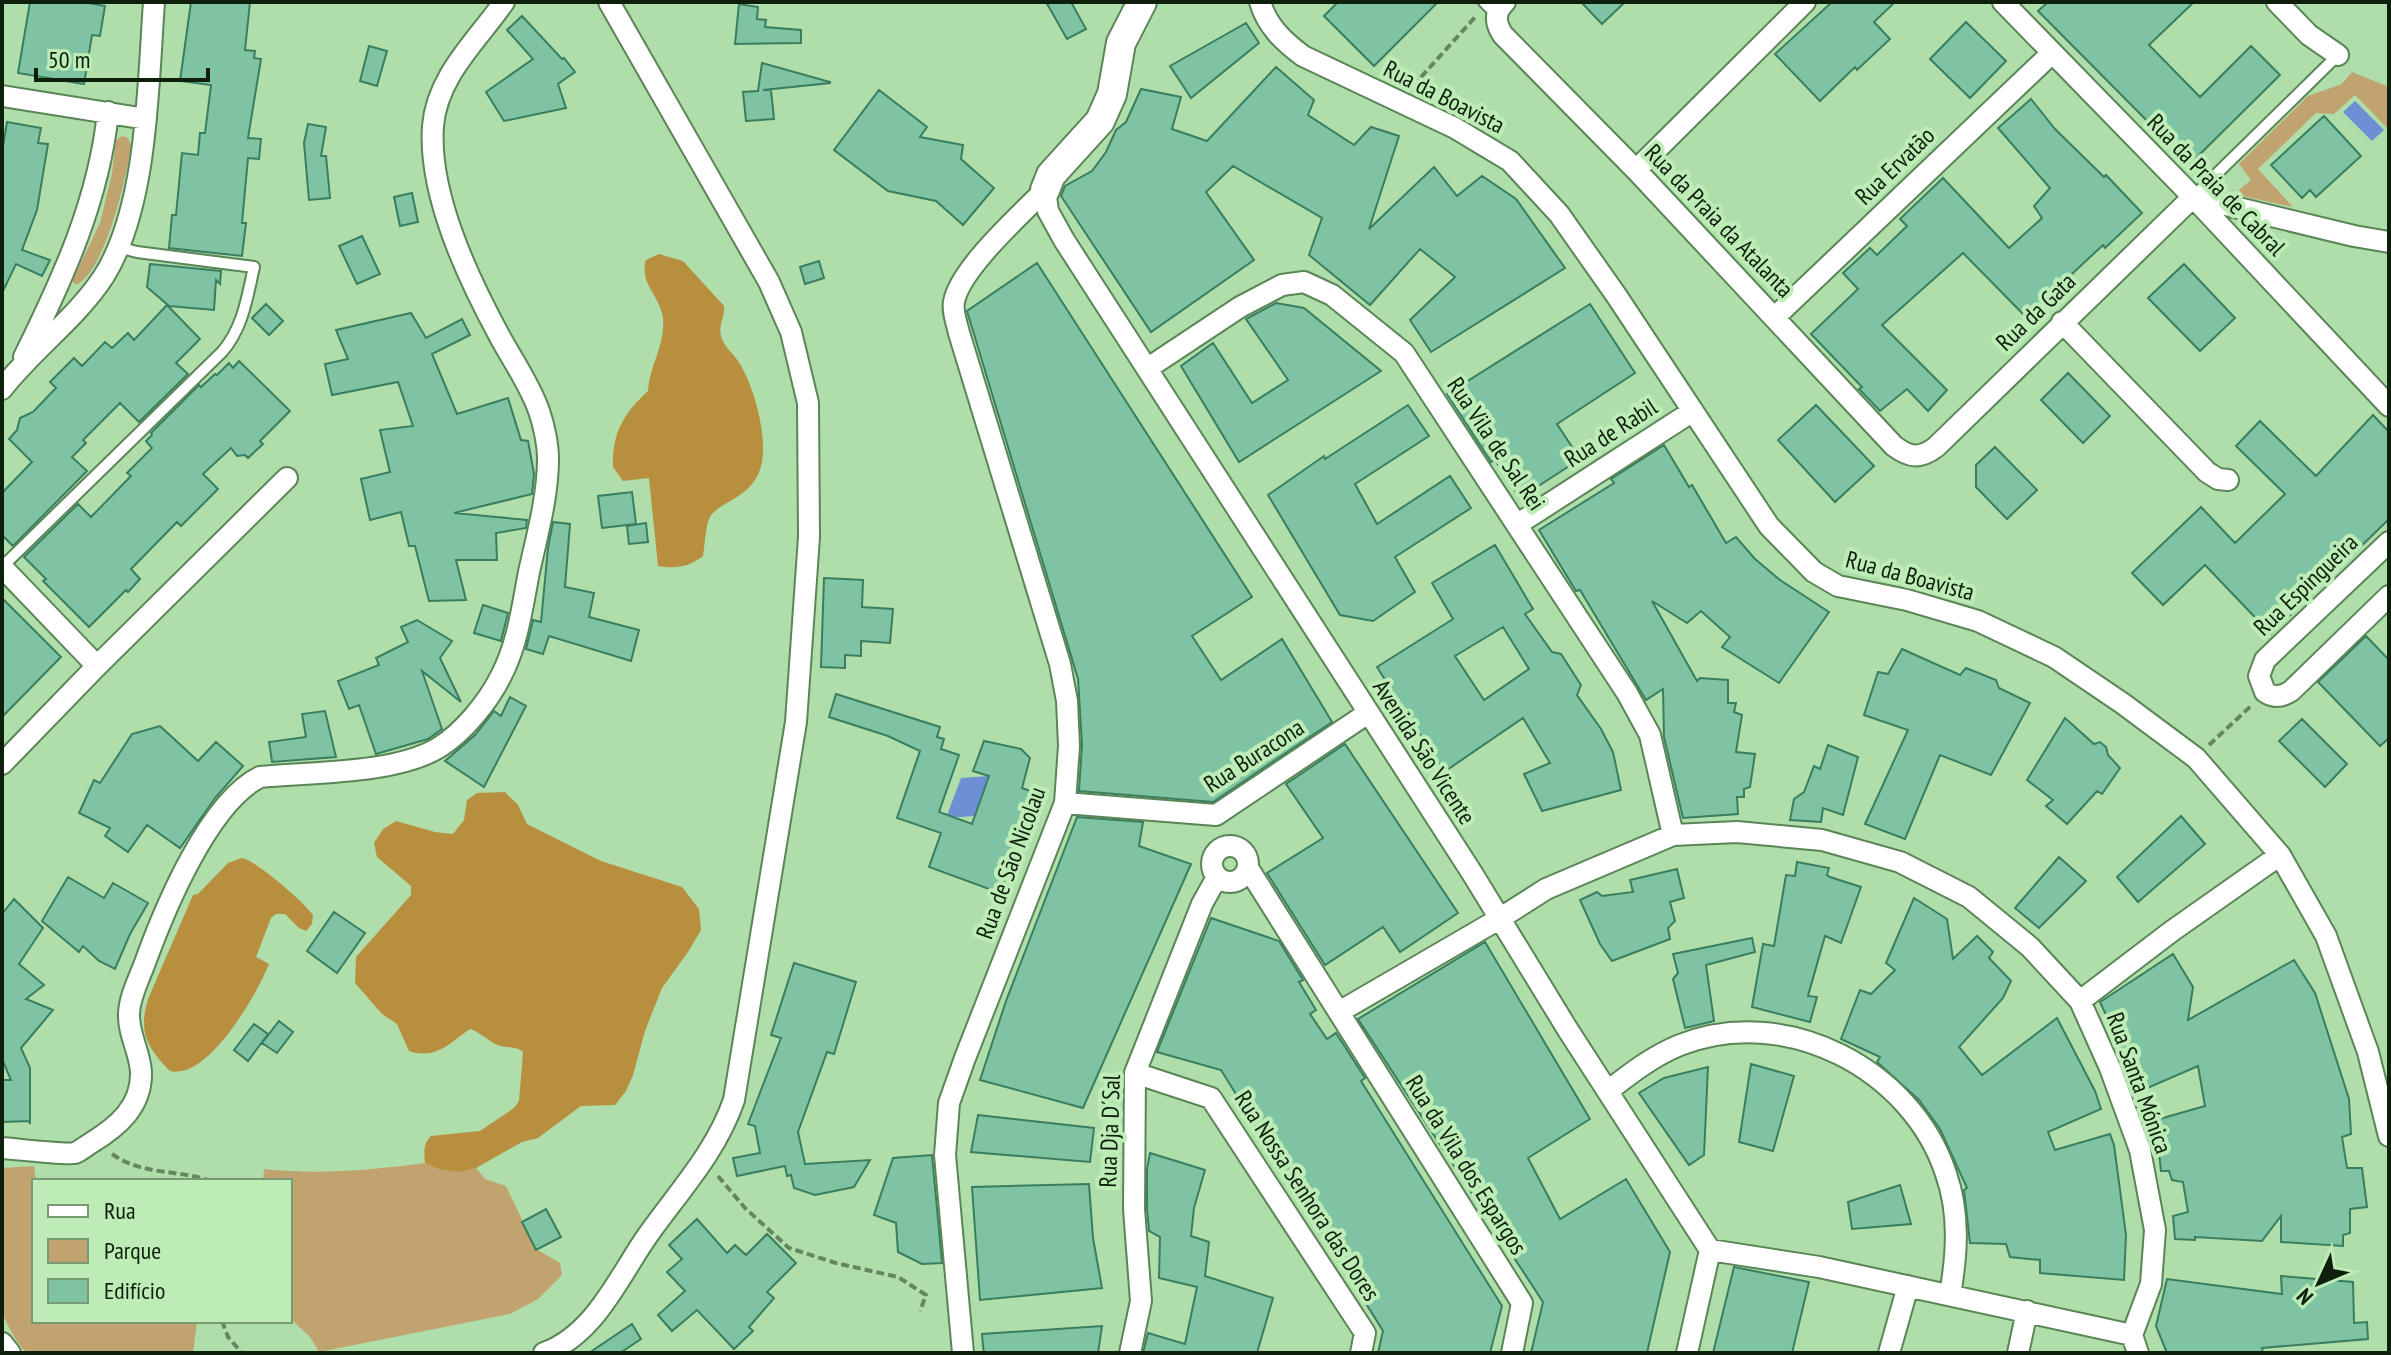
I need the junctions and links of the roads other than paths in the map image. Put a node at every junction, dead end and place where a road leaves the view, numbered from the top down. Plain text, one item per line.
1 (154, 2) edge
2 (504, 2) edge
3 (609, 2) edge
4 (1142, 2) edge
5 (1260, 2) edge
6 (1805, 2) edge
7 (2277, 2) edge
8 (2008, 4) edge
9 (1493, 6) edge
10 (2052, 53) junction
11 (2338, 55) joint
12 (2, 96) edge
13 (108, 112) junction
14 (146, 119) junction
15 (1636, 170) junction
16 (1045, 190) junction
17 (2193, 197) junction
18 (2389, 242) edge
19 (117, 247) junction
20 (1775, 317) junction
21 (2062, 322) junction
22 (18, 368) junction
23 (1148, 368) junction
24 (2, 389) edge
25 (2389, 406) edge
26 (1693, 411) junction
27 (1913, 457) joint
28 (287, 478) dead end
29 (2228, 480) dead end
30 (1518, 524) junction
31 (2389, 542) edge
32 (4, 572) edge
33 (2389, 596) edge
34 (97, 666) junction
35 (1368, 713) junction
36 (2, 764) edge
37 (1065, 803) junction
38 (1216, 815) junction
39 (1673, 835) junction
40 (1228, 846) junction
41 (2280, 855) junction
42 (1248, 868) junction
43 (1217, 877) junction
44 (1499, 919) junction
45 (2080, 1001) junction
46 (1339, 1012) junction
47 (1135, 1073) junction
48 (1608, 1091) junction
49 (2389, 1136) edge
50 (2, 1148) edge
51 (1710, 1250) junction
52 (1908, 1286) junction
53 (1950, 1295) junction
54 (2027, 1311) junction
55 (2135, 1344) edge
56 (554, 1351) edge
57 (963, 1353) edge
58 (1130, 1353) edge
59 (1361, 1353) edge
60 (1512, 1353) edge
61 (1687, 1353) edge
62 (1889, 1353) edge
63 (2018, 1353) edge

1 - 14 street
2 - 50 street
3 - 56 street
4 - 16 street
5 - 26 street, Rua da Boavista
6 - 15 street
7 - 11 street
8 - 10 street, Rua da Praia de Cabral
9 - 15 street, Rua da Praia da Atalanta
10 - 17 street, Rua da Praia de Cabral
10 - 20 street, Rua Ervatão
11 - 17 lane
12 - 13 street
13 - 14 street
13 - 22 street
14 - 19 street
15 - 20 street, Rua da Praia da Atalanta
16 - 23 street, Avenida São Vicente
16 - 37 street, Rua de São Nicolau
17 - 18 street
17 - 21 street, Rua da Gata
17 - 25 street, Rua da Praia de Cabral
19 - 22 street
19 - 32 lane
20 - 27 street, Rua da Praia da Atalanta
21 - 27 street, Rua da Gata
21 - 29 street
22 - 24 street
23 - 30 street, Rua Vila de Sal Rei
23 - 35 street, Avenida São Vicente
26 - 30 street, Rua de Rabil
26 - 41 street, Rua da Boavista
28 - 34 street
30 - 39 street, Rua Vila de Sal Rei
31 - 33 street, Rua Espingueira
32 - 34 street
34 - 36 street
35 - 38 street, Rua Buracona
35 - 44 street, Avenida São Vicente
37 - 38 street, Rua Buracona
37 - 57 street, Rua de São Nicolau
38 - 40 street
39 - 44 street, Rua Santa Mónica
39 - 45 street, Rua Santa Mónica
40 - 42 street
40 - 43 street
41 - 45 street
41 - 49 street, Rua da Boavista
42 - 43 street
42 - 46 street, Rua da Vila dos Espargos
43 - 47 street, Rua Dja D´Sal
44 - 46 street, Rua Santa Mónica
44 - 48 street, Avenida São Vicente
45 - 55 street, Rua Santa Mónica
46 - 60 street, Rua da Vila dos Espargos
47 - 58 street, Rua Dja D´Sal
47 - 59 street, Rua Nossa Senhora das Dores
48 - 51 street, Avenida São Vicente
48 - 53 street
51 - 52 street
51 - 61 street
52 - 53 street
52 - 62 street
53 - 54 street
54 - 55 street
54 - 63 street

